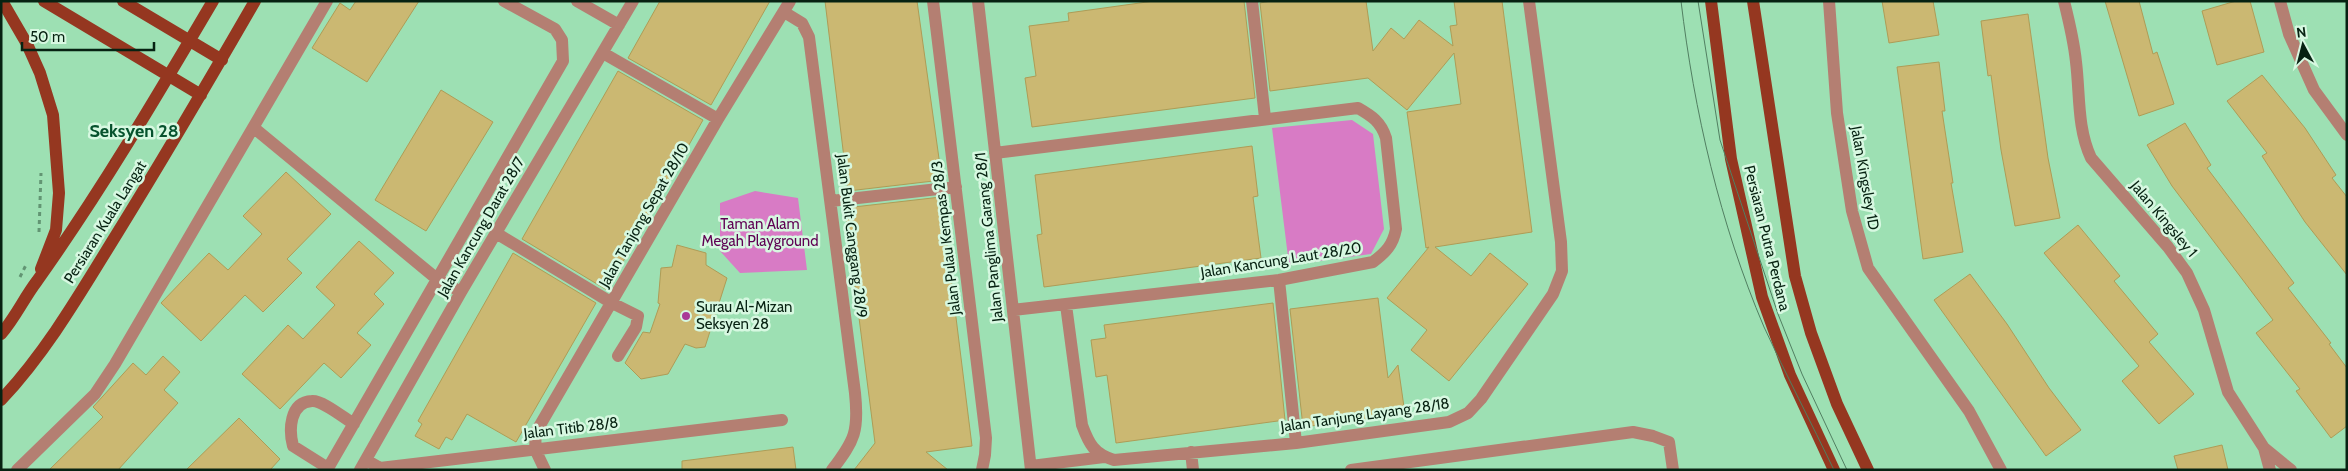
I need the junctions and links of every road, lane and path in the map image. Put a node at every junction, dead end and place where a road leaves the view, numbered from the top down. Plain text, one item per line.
1 (2, 1) edge
2 (44, 1) edge
3 (123, 1) edge
4 (213, 1) edge
5 (255, 1) edge
6 (327, 1) edge
7 (504, 1) edge
8 (577, 1) edge
9 (633, 1) edge
10 (934, 1) edge
11 (978, 1) edge
12 (1252, 1) edge
13 (1529, 1) edge
14 (1711, 1) edge
15 (1753, 1) edge
16 (1829, 1) edge
17 (2280, 1) edge
18 (2064, 2) edge
19 (787, 7) edge
20 (619, 25) junction
21 (190, 41) junction
22 (603, 53) junction
23 (222, 60) junction
24 (170, 77) junction
25 (201, 96) junction
26 (1265, 118) junction
27 (718, 119) junction
28 (254, 128) junction
29 (2347, 135) edge
30 (995, 153) junction
31 (41, 163) dead end
32 (956, 187) junction
33 (831, 201) junction
34 (496, 233) junction
35 (38, 242) dead end
36 (30, 258) dead end
37 (437, 280) junction
38 (1279, 280) junction
39 (17, 281) dead end
40 (36, 283) junction
41 (461, 292) junction
42 (612, 303) junction
43 (1066, 305) junction
44 (1013, 310) junction
45 (1, 334) edge
46 (618, 356) dead end
47 (1, 400) edge
48 (782, 420) dead end
49 (354, 424) junction
50 (1296, 443) junction
51 (2264, 448) junction
52 (536, 449) junction
53 (1191, 452) junction
54 (1104, 457) junction
55 (363, 465) edge
56 (1031, 468) edge
57 (328, 469) edge
58 (17, 470) edge
59 (545, 470) edge
60 (832, 470) edge
61 (982, 470) edge
62 (1193, 470) edge
63 (1351, 470) edge
64 (1673, 470) edge
65 (1834, 470) edge
66 (1868, 470) edge
67 (2001, 470) edge
68 (2270, 470) edge
69 (2291, 470) edge

1 - 40 main road
2 - 24 main road
3 - 21 main road
4 - 21 main road, Persiaran Kuala Langat
5 - 23 main road, Persiaran Kuala Langat
6 - 28 street
7 - 37 street
8 - 20 street
9 - 20 street, Jalan Kancung Darat 28/7
10 - 32 street, Jalan Pulau Kempas 28/3
11 - 30 street, Jalan Panglima Garang 28/1
12 - 26 street
13 - 50 street, Jalan Tanjung Layang 28/18
14 - 65 main road, Persiaran Putra Perdana
15 - 66 main road, Persiaran Putra Perdana
16 - 67 street, Jalan Kingsley 1D
17 - 29 street
18 - 51 street, Jalan Kingsley 1
19 - 27 street, Jalan Tanjong Sepat 28/10
19 - 33 street, Jalan Bukit Canggang 28/9
20 - 22 street, Jalan Kancung Darat 28/7
21 - 23 main road
21 - 24 main road, Persiaran Kuala Langat
22 - 27 street
22 - 34 street, Jalan Kancung Darat 28/7
23 - 25 main road, Persiaran Kuala Langat
24 - 25 main road
24 - 40 main road, Persiaran Kuala Langat
25 - 47 main road, Persiaran Kuala Langat
26 - 30 street, Jalan Kancung Laut 28/20
26 - 38 street, Jalan Kancung Laut 28/20
27 - 42 street, Jalan Tanjong Sepat 28/10
28 - 37 street
28 - 58 street
30 - 44 street, Jalan Panglima Garang 28/1
31 - 35 path
32 - 33 street
32 - 61 street, Jalan Pulau Kempas 28/3
33 - 60 street, Jalan Bukit Canggang 28/9
34 - 41 street, Jalan Kancung Darat 28/7
34 - 42 street
36 - 39 path
37 - 41 street
37 - 49 street
38 - 43 street, Jalan Kancung Laut 28/20
38 - 50 street
40 - 45 main road, Persiaran Kuala Langat
41 - 55 street, Jalan Kancung Darat 28/7
42 - 46 street
42 - 52 street, Jalan Tanjong Sepat 28/10
43 - 44 street, Jalan Kancung Laut 28/20
43 - 54 street
44 - 56 street, Jalan Panglima Garang 28/1
48 - 52 street, Jalan Titib 28/8
49 - 57 street
49 - 57 street
50 - 53 street, Jalan Tanjung Layang 28/18
51 - 68 street
51 - 69 street, Jalan Kingsley 1
52 - 55 street, Jalan Titib 28/8
52 - 59 street
53 - 54 street, Jalan Tanjung Layang 28/18
53 - 62 street
54 - 56 street, Jalan Tanjung Layang 28/18
63 - 64 street

